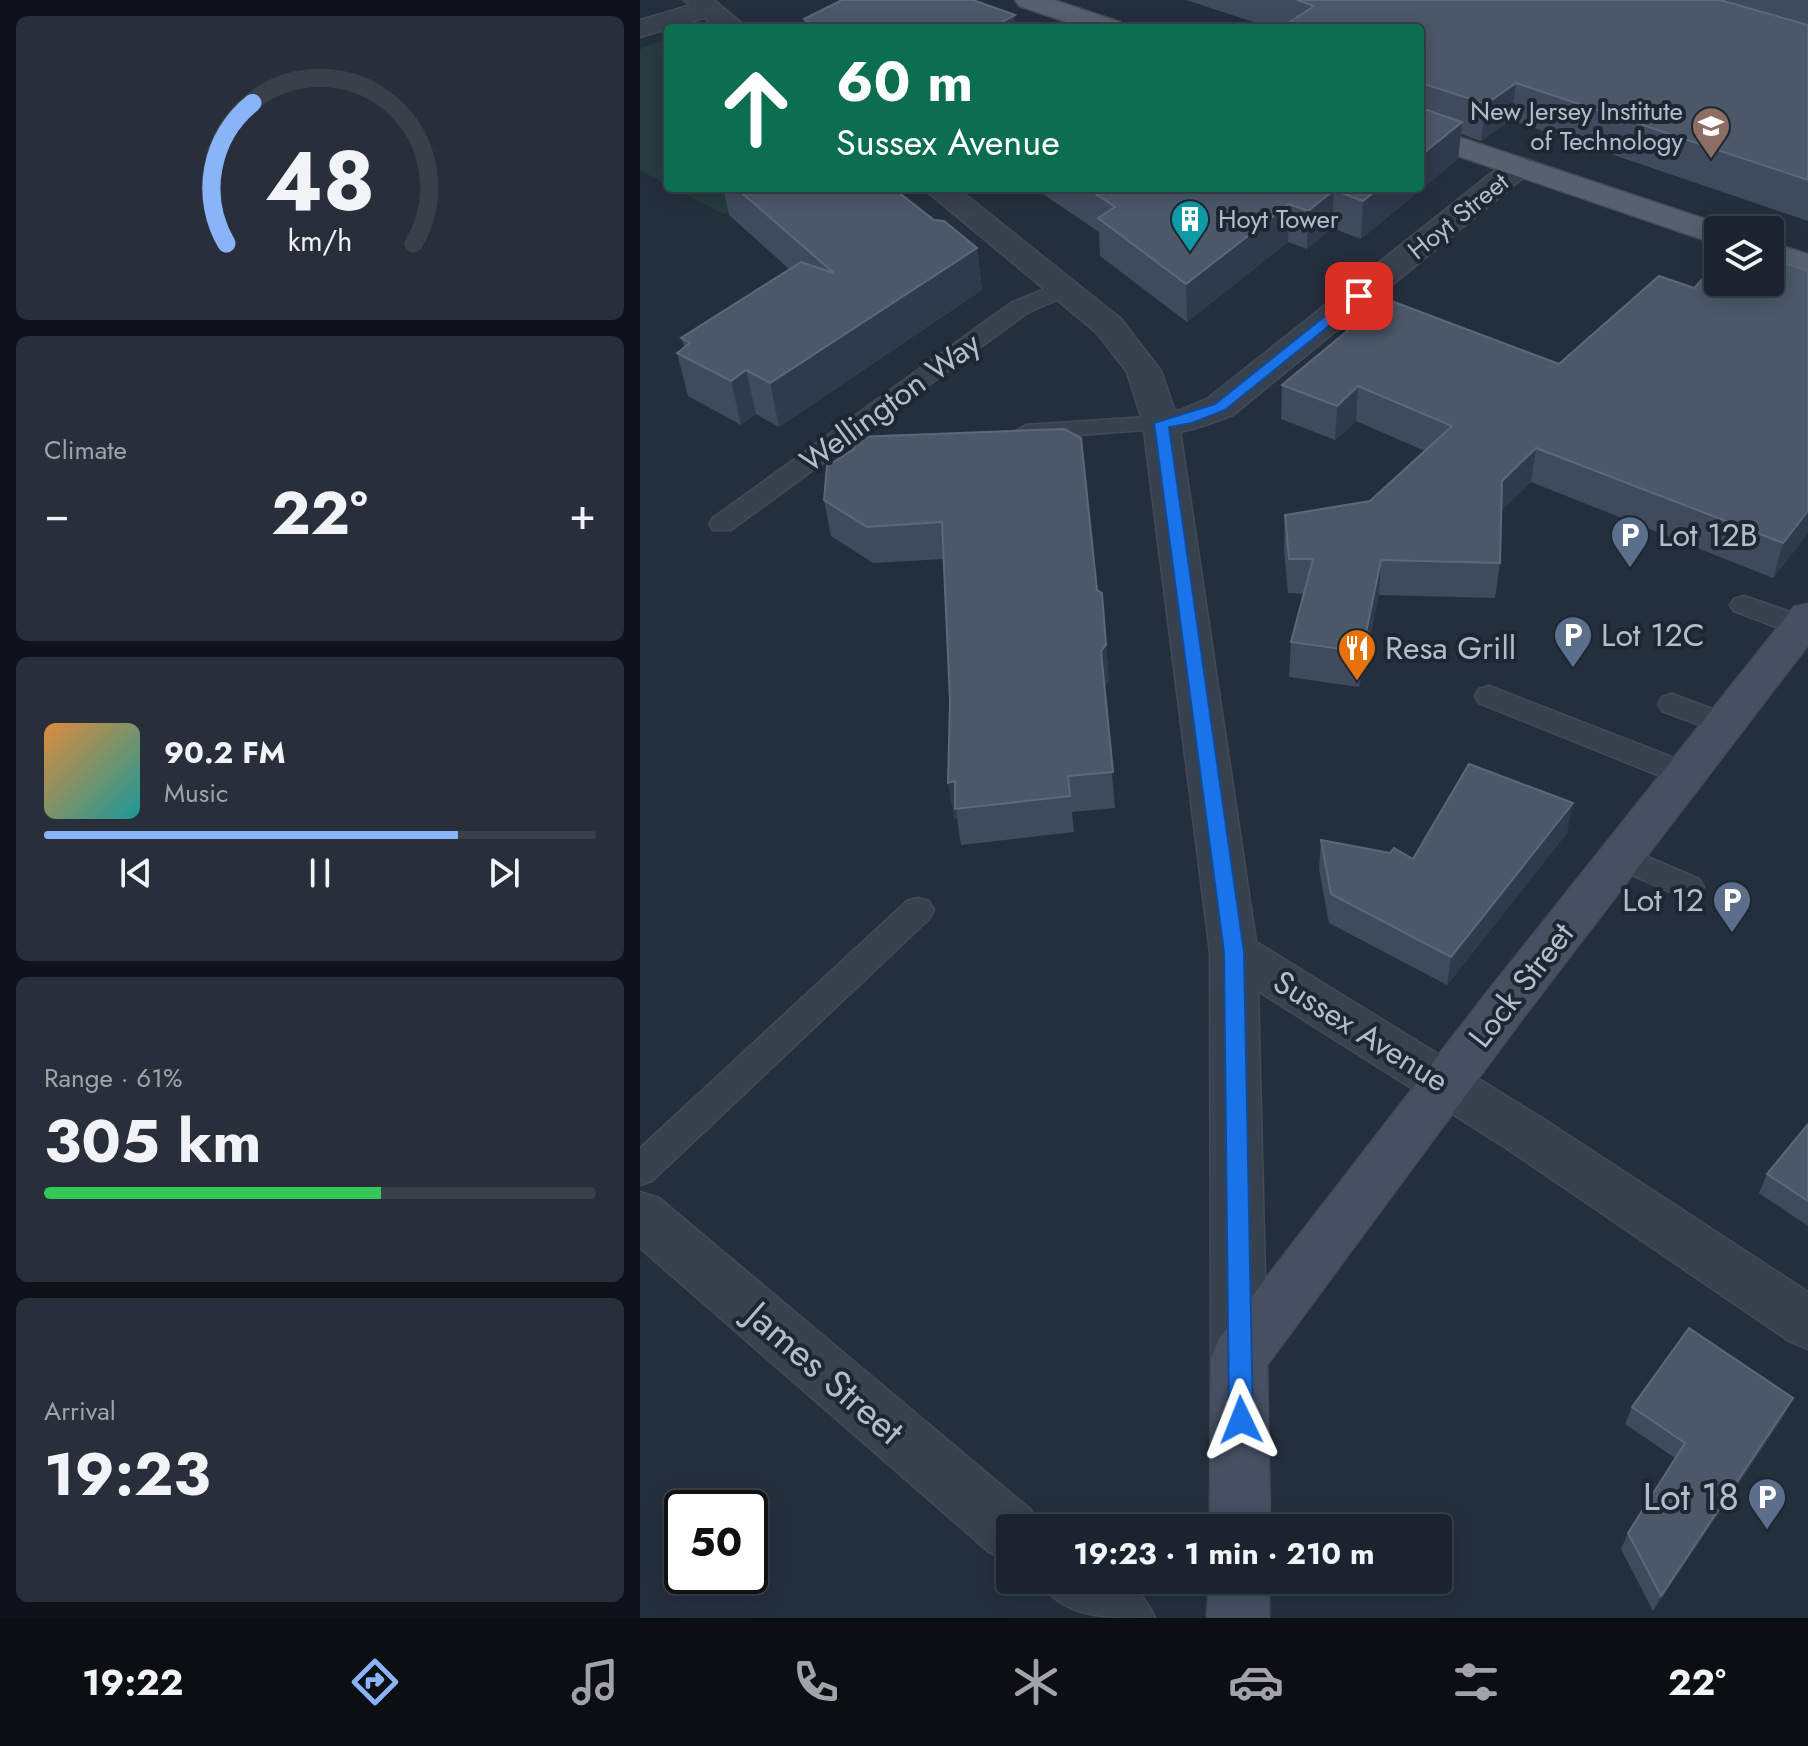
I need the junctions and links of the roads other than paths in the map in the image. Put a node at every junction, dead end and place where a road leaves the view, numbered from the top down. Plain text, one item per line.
1 (736, 0) edge
2 (1028, 0) edge
3 (702, 4) edge
4 (728, 24) edge
5 (1098, 24) edge
6 (640, 29) edge
7 (1424, 134) edge
8 (1519, 166) junction
9 (943, 192) edge
10 (1704, 229) edge
11 (1784, 256) edge
12 (1808, 264) edge
13 (1062, 289) junction
14 (1161, 423) junction
15 (1005, 434) edge
16 (879, 442) edge
17 (832, 445) junction
18 (722, 524) dead end
19 (1744, 605) dead end
20 (1804, 621) edge
21 (1489, 696) dead end
22 (1672, 704) dead end
23 (1724, 724) junction
24 (1685, 774) junction
25 (1620, 857) junction
26 (1688, 887) dead end
27 (918, 910) dead end
28 (1234, 952) junction
29 (1446, 1084) junction
30 (640, 1170) edge
31 (640, 1215) edge
32 (1808, 1323) edge
33 (1239, 1358) junction
34 (1240, 1514) edge
35 (996, 1519) edge
36 (1089, 1594) edge
37 (1239, 1594) edge
38 (1124, 1618) edge
39 (1238, 1618) edge

1 - 3 street
2 - 5 main road
3 - 4 street
3 - 6 street
7 - 8 main road
8 - 10 main road
8 - 14 street, Hoyt Street
9 - 13 street
11 - 12 main road
13 - 14 street
13 - 17 lane, Wellington Way
14 - 15 lane
14 - 28 street
16 - 17 lane
17 - 18 lane, Wellington Way
19 - 20 lane
20 - 23 main road, Lock Street
21 - 24 lane
22 - 23 lane
23 - 24 main road, Lock Street
24 - 25 main road, Lock Street
25 - 26 lane
25 - 29 main road, Lock Street
27 - 30 lane
28 - 29 street, Sussex Avenue
28 - 33 street
29 - 32 street, Sussex Avenue
29 - 33 main road, Lock Street
31 - 35 street, James Street
33 - 34 main road
36 - 38 street
37 - 39 main road

